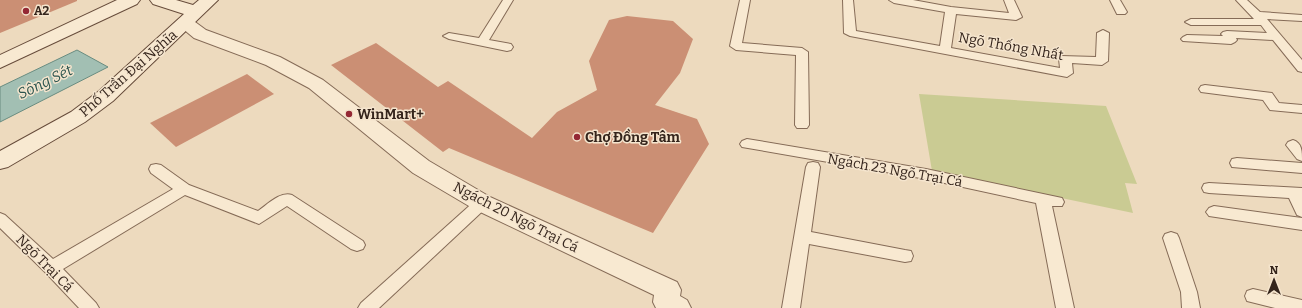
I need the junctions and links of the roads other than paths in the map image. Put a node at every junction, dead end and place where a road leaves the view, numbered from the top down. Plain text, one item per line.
1 (131, 0) edge
2 (159, 0) edge
3 (508, 0) edge
4 (745, 0) edge
5 (848, 0) edge
6 (894, 0) edge
7 (1009, 0) edge
8 (1115, 0) edge
9 (1241, 0) edge
10 (951, 10) junction
11 (197, 12) edge
12 (1121, 12) dead end
13 (1261, 18) junction
14 (1302, 18) edge
15 (1192, 22) dead end
16 (1104, 33) dead end
17 (448, 36) dead end
18 (1276, 36) junction
19 (1187, 39) dead end
20 (482, 42) junction
21 (507, 47) dead end
22 (945, 50) junction
23 (0, 62) edge
24 (1302, 68) edge
25 (1205, 89) dead end
26 (1302, 109) edge
27 (802, 126) dead end
28 (747, 144) dead end
29 (1293, 145) dead end
30 (1302, 156) edge
31 (0, 161) edge
32 (1237, 163) dead end
33 (813, 166) dead end
34 (1302, 168) edge
35 (156, 169) dead end
36 (1210, 188) dead end
37 (184, 189) junction
38 (1299, 193) edge
39 (482, 203) junction
40 (1302, 211) edge
41 (1214, 212) dead end
42 (0, 219) edge
43 (1302, 224) edge
44 (802, 237) junction
45 (1171, 238) dead end
46 (357, 245) dead end
47 (905, 256) dead end
48 (52, 268) junction
49 (1253, 296) dead end
50 (1302, 307) edge
51 (90, 308) edge
52 (368, 308) edge
53 (678, 308) edge
54 (790, 308) edge
55 (1064, 308) edge
56 (1191, 308) edge

1 - 23 street
2 - 11 street, Ngách 20 Ngõ Trại Cá
3 - 20 lane
4 - 27 lane
5 - 22 lane, Ngõ Thống Nhất
6 - 10 lane, Ngõ Thống Nhất
7 - 10 lane, Ngõ Thống Nhất
8 - 12 lane
9 - 13 lane
10 - 22 lane, Ngõ Thống Nhất
11 - 31 street, Phố Trần Đại Nghĩa
11 - 39 street, Ngách 20 Ngõ Trại Cá
13 - 14 lane
13 - 15 lane
13 - 18 lane
16 - 22 lane, Ngõ Thống Nhất
17 - 20 lane
18 - 19 lane
18 - 24 lane
20 - 21 lane
25 - 26 lane
28 - 55 lane, Ngách 23 Ngõ Trại Cá
29 - 30 lane
32 - 34 lane
33 - 44 lane
35 - 37 lane
36 - 38 lane
37 - 46 lane
37 - 48 lane
38 - 40 lane
39 - 52 lane
39 - 53 street, Ngách 20 Ngõ Trại Cá
41 - 43 lane
42 - 48 lane, Ngõ Trại Cá
44 - 47 lane
44 - 54 lane
45 - 56 lane
48 - 51 lane, Ngõ Trại Cá
49 - 50 lane

